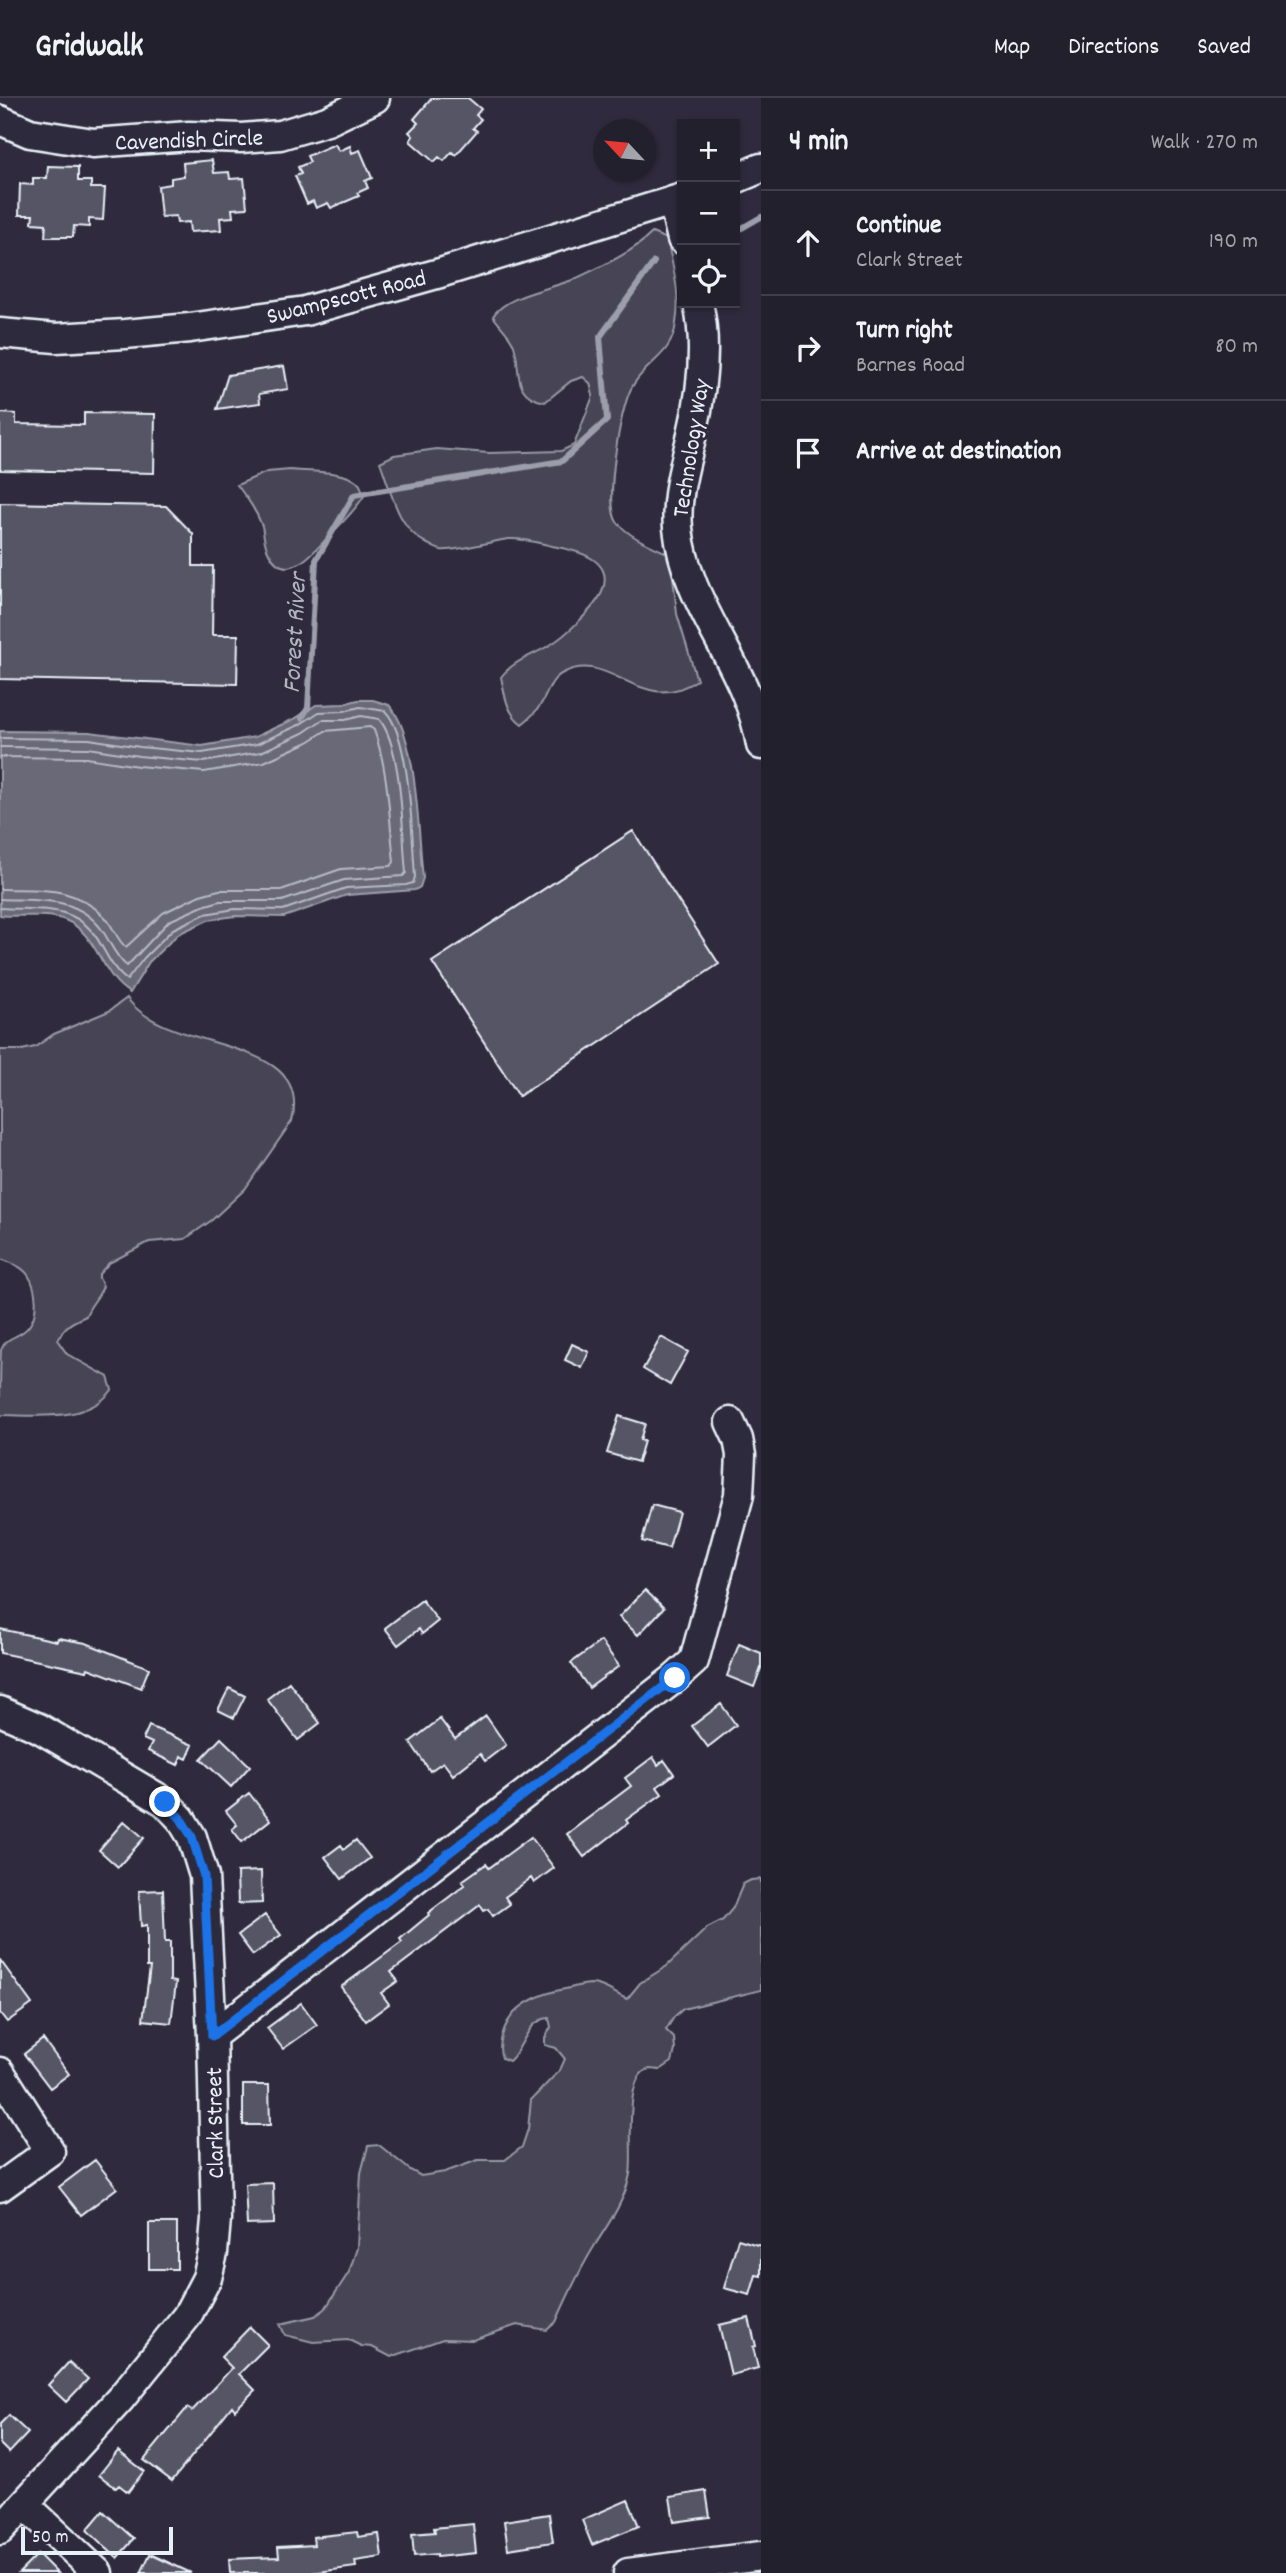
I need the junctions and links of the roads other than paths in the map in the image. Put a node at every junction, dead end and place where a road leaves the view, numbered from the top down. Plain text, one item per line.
1 (375, 98) edge
2 (0, 120) edge
3 (761, 168) edge
4 (740, 177) edge
5 (677, 200) edge
6 (699, 308) edge
7 (0, 333) edge
8 (761, 745) edge
9 (730, 1422) dead end
10 (0, 1711) edge
11 (212, 2036) junction
12 (0, 2072) edge
13 (0, 2187) edge
14 (24, 2504) junction
15 (0, 2530) edge
16 (761, 2556) edge
17 (98, 2573) edge
18 (628, 2573) edge

1 - 2 street, Cavendish Circle
3 - 4 street
5 - 7 street, Swampscott Road
6 - 8 street, Technology Way
9 - 11 street, Clark Street
10 - 11 street
11 - 14 street, Clark Street
12 - 13 street
14 - 15 street, Clark Street
14 - 17 street
16 - 18 street

